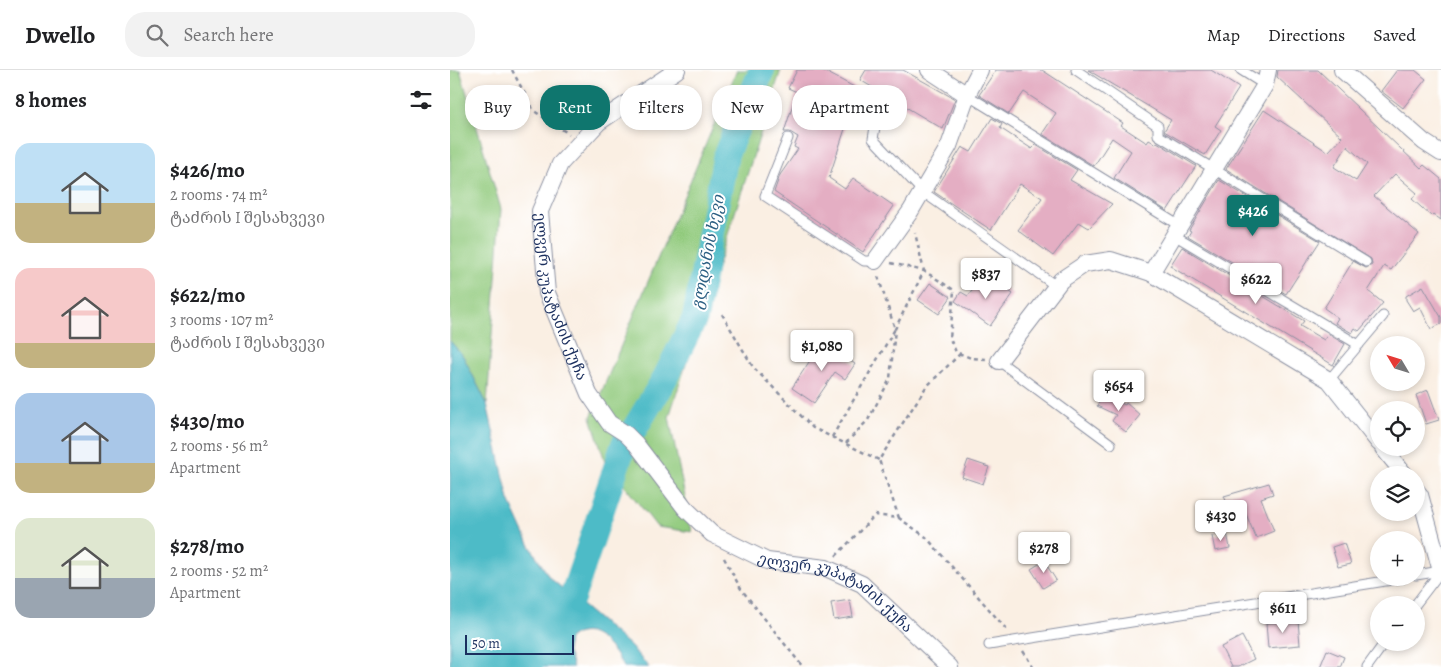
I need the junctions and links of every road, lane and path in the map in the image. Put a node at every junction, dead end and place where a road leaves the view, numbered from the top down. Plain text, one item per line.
1 (512, 70) edge
2 (676, 70) edge
3 (929, 70) edge
4 (980, 70) edge
5 (1076, 70) edge
6 (1241, 70) edge
7 (1342, 70) edge
8 (1267, 77) edge
9 (967, 95) junction
10 (875, 130) edge
11 (788, 138) dead end
12 (580, 142) junction
13 (1441, 153) edge
14 (1214, 169) junction
15 (923, 192) junction
16 (910, 212) junction
17 (1177, 230) junction
18 (876, 261) junction
19 (1366, 262) dead end
20 (924, 271) junction
21 (1151, 273) junction
22 (1056, 286) junction
23 (722, 314) dead end
24 (1383, 316) dead end
25 (895, 329) junction
26 (1359, 345) junction
27 (960, 354) junction
28 (1000, 361) junction
29 (1329, 380) junction
30 (1370, 432) edge
31 (832, 437) junction
32 (846, 443) junction
33 (1111, 444) dead end
34 (1389, 456) edge
35 (879, 460) junction
36 (1397, 466) edge
37 (1425, 512) edge
38 (899, 518) junction
39 (712, 534) junction
40 (826, 568) junction
41 (1441, 571) edge
42 (1425, 574) edge
43 (1370, 583) edge
44 (1422, 596) edge
45 (1016, 640) junction
46 (988, 645) dead end
47 (1379, 651) edge
48 (803, 667) edge
49 (950, 667) edge
50 (1033, 667) edge
51 (1367, 667) edge

1 - 12 path
2 - 12 street, ელვერ კუპატაძის ქუჩა
3 - 9 street
4 - 9 street
5 - 14 lane
6 - 8 lane
7 - 13 street
8 - 14 street
9 - 15 street
9 - 17 lane
10 - 15 lane
11 - 18 lane
12 - 39 street, ელვერ კუპატაძის ქუჩა
14 - 17 street
14 - 19 lane
15 - 16 street
15 - 22 lane
16 - 18 street
16 - 20 path
17 - 21 street
17 - 26 lane
18 - 20 path
18 - 25 path
20 - 25 path
20 - 27 path
21 - 22 street
21 - 29 street
22 - 28 street
23 - 31 path
24 - 26 lane
25 - 31 path
25 - 32 path
26 - 29 lane
27 - 28 path
27 - 35 path
28 - 33 lane
29 - 30 street
31 - 32 path
32 - 35 path
34 - 36 street
35 - 38 path
37 - 41 street
38 - 40 path
38 - 45 path
39 - 40 street, ელვერ კუპატაძის ქუჩა
39 - 48 path, ელვერ კუპატაძის ქუჩა
40 - 49 street, ელვერ კუპატაძის ქუჩა
41 - 42 lane
41 - 44 lane
43 - 45 lane
45 - 46 lane
45 - 50 path
47 - 51 lane

